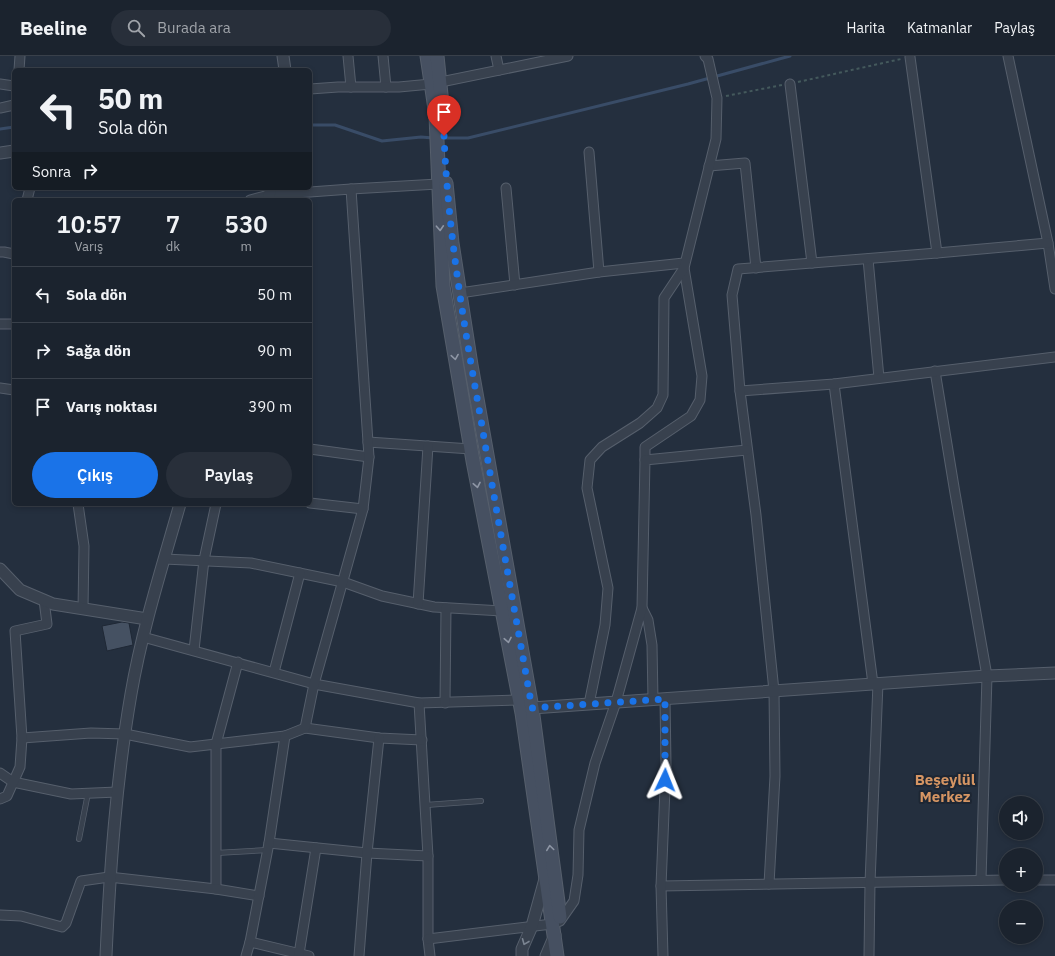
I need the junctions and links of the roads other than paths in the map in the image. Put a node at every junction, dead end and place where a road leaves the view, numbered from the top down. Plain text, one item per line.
1 (20, 56) edge
2 (283, 56) edge
3 (348, 56) edge
4 (383, 56) edge
5 (427, 56) edge
6 (437, 56) edge
7 (496, 56) edge
8 (568, 56) edge
9 (706, 56) edge
10 (1008, 56) edge
11 (910, 57) edge
12 (19, 68) edge
13 (285, 68) edge
14 (499, 70) junction
15 (435, 83) junction
16 (0, 84) edge
17 (790, 84) road end
18 (12, 86) edge
19 (352, 87) junction
20 (386, 87) junction
21 (312, 89) edge
22 (12, 105) edge
23 (0, 108) edge
24 (12, 151) edge
25 (589, 152) dead end
26 (0, 153) edge
27 (709, 166) junction
28 (442, 184) junction
29 (506, 188) dead end
30 (351, 189) junction
31 (269, 194) edge
32 (256, 198) edge
33 (1048, 243) junction
34 (0, 252) edge
35 (12, 253) edge
36 (937, 253) junction
37 (868, 259) junction
38 (812, 263) junction
39 (684, 266) junction
40 (756, 268) junction
41 (599, 272) junction
42 (515, 285) junction
43 (1055, 289) edge
44 (460, 294) junction
45 (0, 324) edge
46 (12, 324) edge
47 (1055, 356) edge
48 (935, 371) junction
49 (879, 378) junction
50 (834, 384) junction
51 (0, 388) edge
52 (12, 390) edge
53 (740, 391) junction
54 (368, 442) junction
55 (428, 446) junction
56 (485, 446) junction
57 (312, 448) edge
58 (470, 449) junction
59 (748, 450) junction
60 (369, 457) junction
61 (646, 460) junction
62 (312, 503) edge
63 (78, 506) edge
64 (179, 506) edge
65 (216, 506) edge
66 (363, 509) junction
67 (164, 559) junction
68 (204, 560) junction
69 (0, 569) edge
70 (300, 573) junction
71 (343, 582) junction
72 (44, 600) junction
73 (418, 604) junction
74 (446, 608) junction
75 (642, 608) junction
76 (84, 609) junction
77 (502, 611) junction
78 (148, 619) junction
79 (143, 637) junction
80 (194, 650) junction
81 (238, 662) junction
82 (274, 672) junction
83 (1055, 673) edge
84 (987, 676) junction
85 (314, 684) junction
86 (876, 684) junction
87 (774, 691) junction
88 (665, 699) junction
89 (653, 700) junction
90 (616, 702) junction
91 (445, 703) junction
92 (420, 704) junction
93 (589, 704) junction
94 (524, 707) junction
95 (305, 728) junction
96 (125, 734) junction
97 (286, 736) junction
98 (22, 738) junction
99 (380, 738) junction
100 (422, 740) junction
101 (216, 744) junction
102 (0, 773) edge
103 (13, 782) junction
104 (118, 792) junction
105 (88, 793) junction
106 (0, 799) edge
107 (481, 801) dead end
108 (426, 805) junction
109 (79, 839) dead end
110 (268, 846) junction
111 (316, 848) junction
112 (216, 853) junction
113 (367, 853) junction
114 (428, 856) junction
115 (109, 877) junction
116 (545, 878) junction
117 (981, 880) junction
118 (999, 880) edge
119 (1043, 880) edge
120 (1055, 880) edge
121 (870, 882) junction
122 (769, 884) junction
123 (661, 886) junction
124 (216, 889) junction
125 (259, 896) junction
126 (0, 915) edge
127 (556, 923) junction
128 (532, 926) junction
129 (554, 938) junction
130 (428, 939) junction
131 (250, 942) junction
132 (305, 955) edge
133 (106, 956) edge
134 (246, 956) edge
135 (359, 956) edge
136 (430, 956) edge
137 (522, 956) edge
138 (546, 956) edge
139 (557, 956) edge
140 (566, 956) edge
141 (663, 956) edge
142 (869, 956) edge

1 - 12 street
2 - 13 street
3 - 19 street
4 - 20 street
5 - 15 main road
6 - 15 main road
7 - 14 street
8 - 14 street
9 - 27 street
10 - 33 street
11 - 36 street
14 - 15 street
15 - 20 street
15 - 28 main road
16 - 18 street
17 - 38 street
19 - 20 street
19 - 21 street
22 - 23 street
24 - 26 street
25 - 41 street
27 - 39 street
27 - 40 street
28 - 30 street
28 - 44 main road
28 -> 58 main road
29 - 42 street
30 - 31 street
30 - 54 street
31 - 32 street
33 - 36 street
33 - 43 street
34 - 35 street
36 - 37 street
37 - 38 street
37 - 49 street
38 - 40 street
39 - 41 street
39 - 61 street
39 - 93 street
40 - 53 street
41 - 42 street
42 - 44 street
44 - 56 main road
45 - 46 street
47 - 48 street
48 - 49 street
48 - 84 street
49 - 50 street
50 - 53 street
50 - 86 street
51 - 52 street
53 - 59 street
54 - 55 street
54 - 60 street
55 - 58 street
55 - 73 street
56 - 58 main road
56 - 94 main road
57 - 60 street
58 -> 77 main road
59 - 61 street
59 - 87 street
60 - 66 street
61 - 75 street
62 - 66 street
63 - 76 street
64 - 67 street
65 - 68 street
66 - 71 street
67 - 68 street
67 - 78 street
68 - 70 street
68 - 80 street
69 - 72 street
70 - 71 street
70 - 82 street
71 - 73 street
71 - 85 street
72 - 76 street
72 - 98 street
73 - 74 street
74 - 77 street
74 - 91 street
75 - 89 street
75 - 90 street
76 - 78 street
77 -> 94 main road
78 - 79 street
79 - 80 street
79 - 96 street
80 - 81 street
81 - 82 street
81 - 101 street
82 - 85 street
83 - 84 street
84 - 86 street
84 - 117 street
85 - 92 street
85 - 95 street
86 - 87 street
86 - 121 street
87 - 88 street
87 - 122 street
88 - 89 street
88 - 123 street
89 - 90 street
90 - 93 street
90 - 127 street
91 - 92 street
91 - 94 street
92 - 100 street
93 - 94 street
94 - 116 main road
127 -> 94 main road
95 - 97 street
95 - 99 street
96 - 98 street
96 - 101 street
96 - 104 street
97 - 101 street
97 - 110 street
98 - 103 street
99 - 100 street
99 - 113 street
100 - 108 street
101 - 112 street
102 - 103 street
103 - 105 street
103 - 106 street
104 - 105 street
104 - 115 street
105 - 109 lane
107 - 108 lane
108 - 114 street
110 - 111 street
110 - 112 lane
110 - 125 street
111 - 113 street
111 - 132 street
112 - 124 street
113 - 114 street
113 - 135 street
114 - 130 street
115 - 124 street
115 - 126 street
115 - 133 street
116 - 127 main road
116 - 128 street
117 - 118 street
117 - 121 street
119 - 120 street
121 - 122 street
121 - 142 street
122 - 123 street
123 - 141 street
124 - 125 street
125 - 131 street
127 - 128 street
127 - 129 main road
127 - 140 main road
128 - 130 street
128 -> 137 street
129 - 138 street
129 - 139 main road
130 - 136 street
131 - 132 street
131 - 134 street

